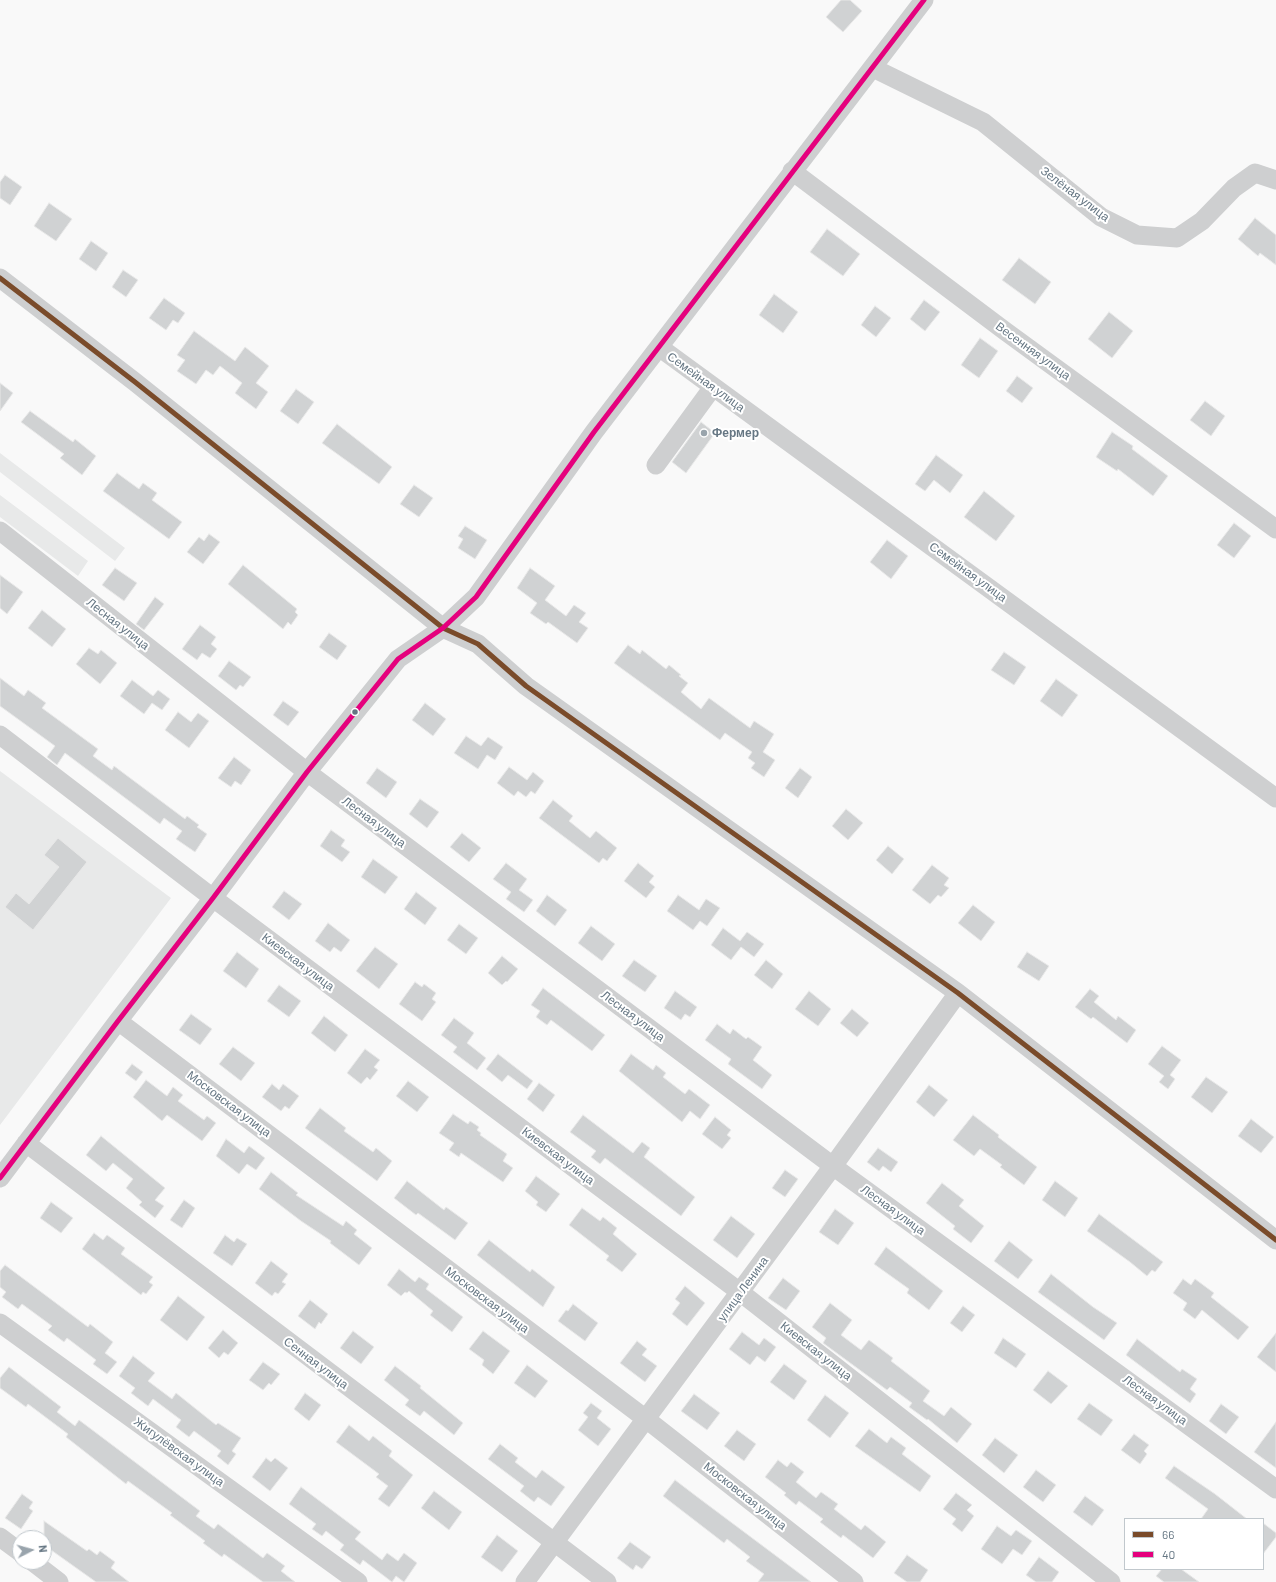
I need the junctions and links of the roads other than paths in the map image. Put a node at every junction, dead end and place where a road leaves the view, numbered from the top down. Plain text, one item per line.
1 (924, 0) edge
2 (873, 68) junction
3 (792, 171) junction
4 (1276, 180) edge
5 (0, 278) edge
6 (659, 347) junction
7 (713, 387) junction
8 (656, 465) dead end
9 (1276, 529) edge
10 (0, 531) edge
11 (443, 628) junction
12 (0, 735) edge
13 (307, 772) junction
14 (1276, 798) edge
15 (213, 898) junction
16 (958, 993) junction
17 (118, 1021) junction
18 (26, 1143) junction
19 (833, 1166) junction
20 (0, 1178) edge
21 (1276, 1240) edge
22 (740, 1292) junction
23 (0, 1323) edge
24 (646, 1419) junction
25 (1276, 1488) edge
26 (0, 1537) edge
27 (555, 1542) junction
28 (12, 1546) edge
29 (43, 1570) edge
30 (59, 1582) edge
31 (358, 1582) edge
32 (525, 1582) edge
33 (607, 1582) edge
34 (854, 1582) edge
35 (1111, 1582) edge

1 - 2 street
2 - 3 street
2 - 4 street, Зелёная улица
3 - 6 street
3 - 9 street, Весенняя улица
5 - 11 street
6 - 7 street, Семейная улица
6 - 11 street
7 - 8 street
7 - 14 street, Семейная улица
10 - 13 street, Лесная улица
11 - 13 street
11 - 16 street
12 - 15 street, Киевская улица
13 - 15 street
13 - 19 street, Лесная улица
15 - 17 street
15 - 22 street, Киевская улица
16 - 19 street, улица Ленина
16 - 21 street
17 - 18 street
17 - 24 street, Московская улица
18 - 20 street
18 - 27 street, Сенная улица
19 - 22 street, улица Ленина
19 - 25 street, Лесная улица
22 - 24 street, улица Ленина
22 - 35 street, Киевская улица
23 - 31 street, Жигулёвская улица
24 - 27 street, улица Ленина
24 - 34 street, Московская улица
26 - 28 street
27 - 32 street, улица Ленина
27 - 33 street, Сенная улица
29 - 30 street

